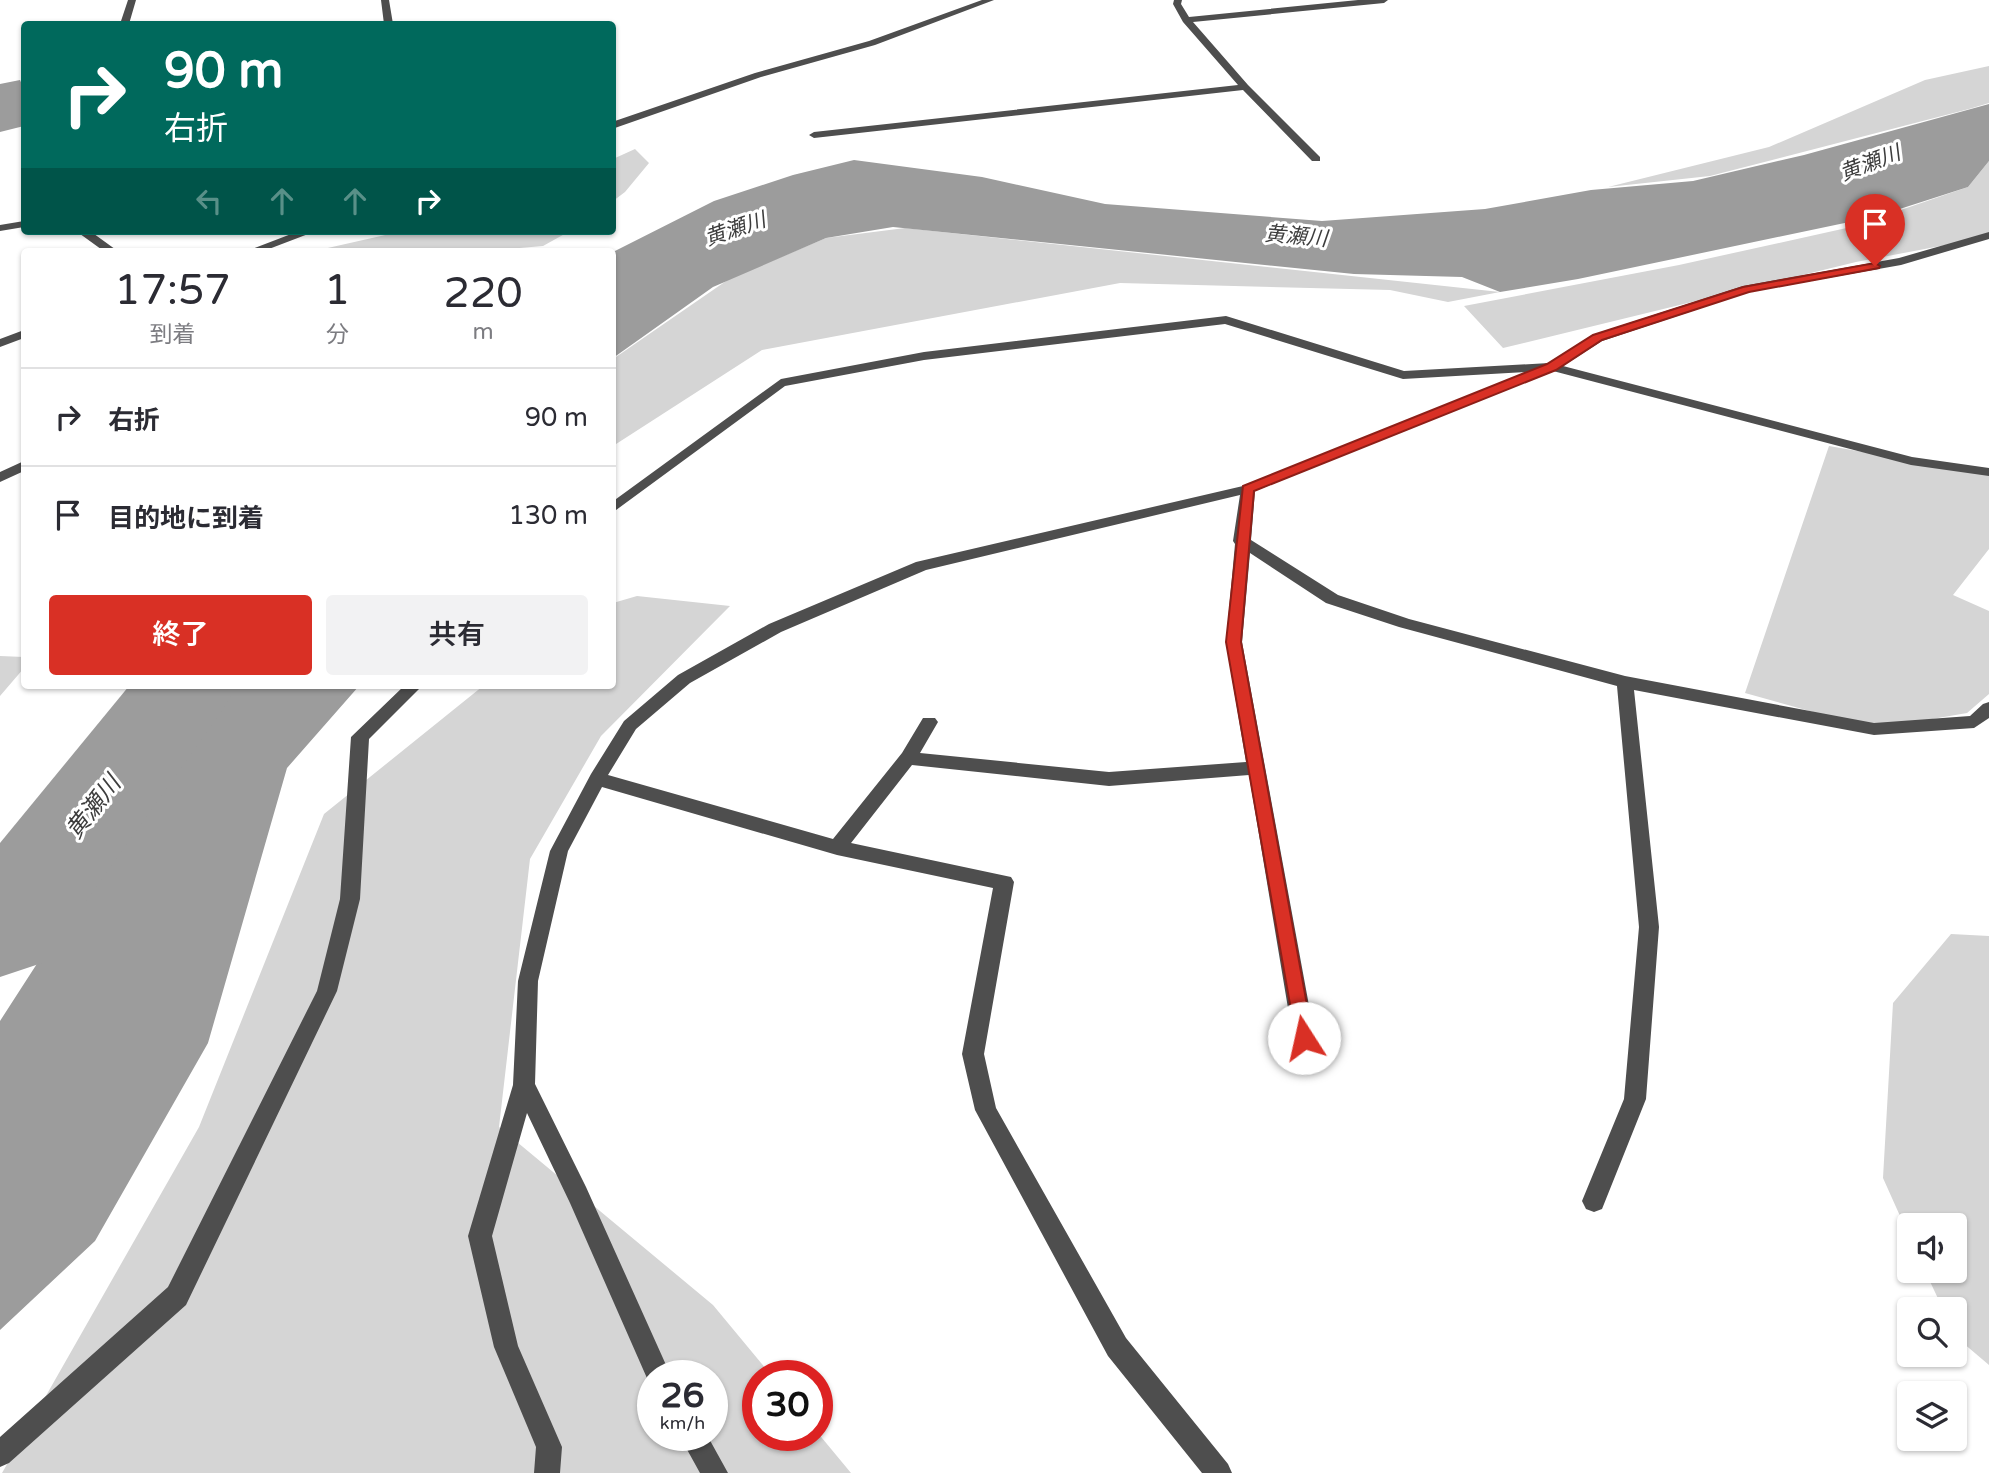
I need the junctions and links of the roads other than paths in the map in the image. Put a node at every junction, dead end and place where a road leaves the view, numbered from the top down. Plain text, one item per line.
1 (132, 0) edge
2 (385, 0) edge
3 (990, 0) edge
4 (1178, 0) edge
5 (1384, 0) edge
6 (1186, 20) junction
7 (125, 21) edge
8 (388, 21) edge
9 (1245, 87) junction
10 (616, 124) edge
11 (814, 135) dead end
12 (1316, 159) dead end
13 (21, 224) edge
14 (0, 228) edge
15 (88, 235) edge
16 (299, 235) edge
17 (1989, 235) edge
18 (107, 248) edge
19 (261, 248) edge
20 (21, 335) edge
21 (0, 343) edge
22 (1552, 367) junction
23 (21, 467) edge
24 (1989, 472) edge
25 (0, 478) edge
26 (1248, 489) junction
27 (616, 506) edge
28 (1241, 541) junction
29 (1625, 682) junction
30 (411, 689) edge
31 (1989, 708) edge
32 (929, 722) dead end
33 (908, 758) junction
34 (1255, 768) junction
35 (597, 779) junction
36 (837, 848) junction
37 (1304, 1038) dead end
38 (524, 1085) junction
39 (1594, 1201) dead end
40 (652, 1360) edge
41 (702, 1451) edge
42 (0, 1454) edge
43 (547, 1473) edge
44 (715, 1473) edge
45 (1219, 1473) edge

1 - 7 street
2 - 8 street
3 - 10 street
4 - 6 street
5 - 6 street
6 - 9 street
9 - 11 street
9 - 12 street
13 - 14 street
15 - 18 street
16 - 19 street
17 - 22 street
20 - 21 street
22 - 24 street
22 - 26 street
22 - 27 street
23 - 25 street
26 - 28 street
26 - 35 street
28 - 29 street
28 - 34 street
29 - 31 street
29 - 39 street
30 - 42 street
32 - 33 street
33 - 34 street
33 - 36 street
34 - 37 street
35 - 36 street
35 - 38 street
36 - 45 street
38 - 40 street
38 - 43 street
41 - 44 street

